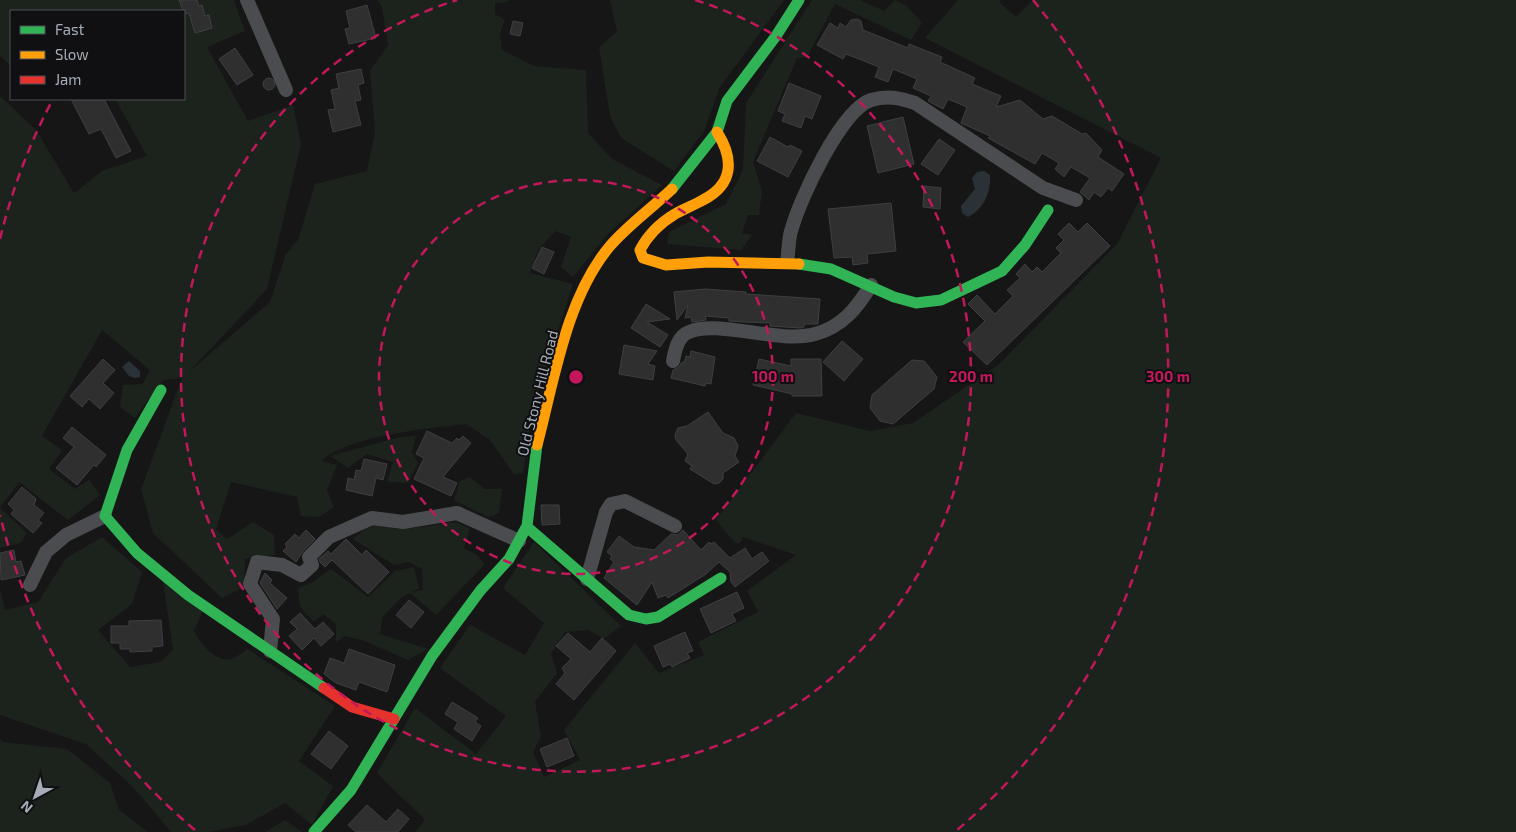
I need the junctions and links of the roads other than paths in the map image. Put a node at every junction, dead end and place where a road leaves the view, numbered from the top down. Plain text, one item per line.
1 (248, 0) edge
2 (799, 0) edge
3 (286, 90) dead end
4 (717, 132) junction
5 (1076, 200) dead end
6 (1048, 210) dead end
7 (788, 262) junction
8 (871, 285) junction
9 (674, 361) dead end
10 (161, 390) dead end
11 (105, 516) junction
12 (675, 526) dead end
13 (527, 527) junction
14 (519, 541) junction
15 (721, 578) dead end
16 (588, 579) junction
17 (30, 585) dead end
18 (270, 652) junction
19 (394, 719) junction
20 (314, 832) edge

1 - 3 street
2 - 4 street, Old Stony Hill Road
4 - 7 street
4 - 13 street, Old Stony Hill Road
5 - 7 street
6 - 8 street
7 - 8 street
8 - 9 street
10 - 11 street
11 - 17 street
11 - 18 street
12 - 16 street
13 - 14 street, Old Stony Hill Road
13 - 16 street
14 - 18 street
14 - 19 street, Old Stony Hill Road
15 - 16 street
18 - 19 street
19 - 20 street, Old Stony Hill Road

